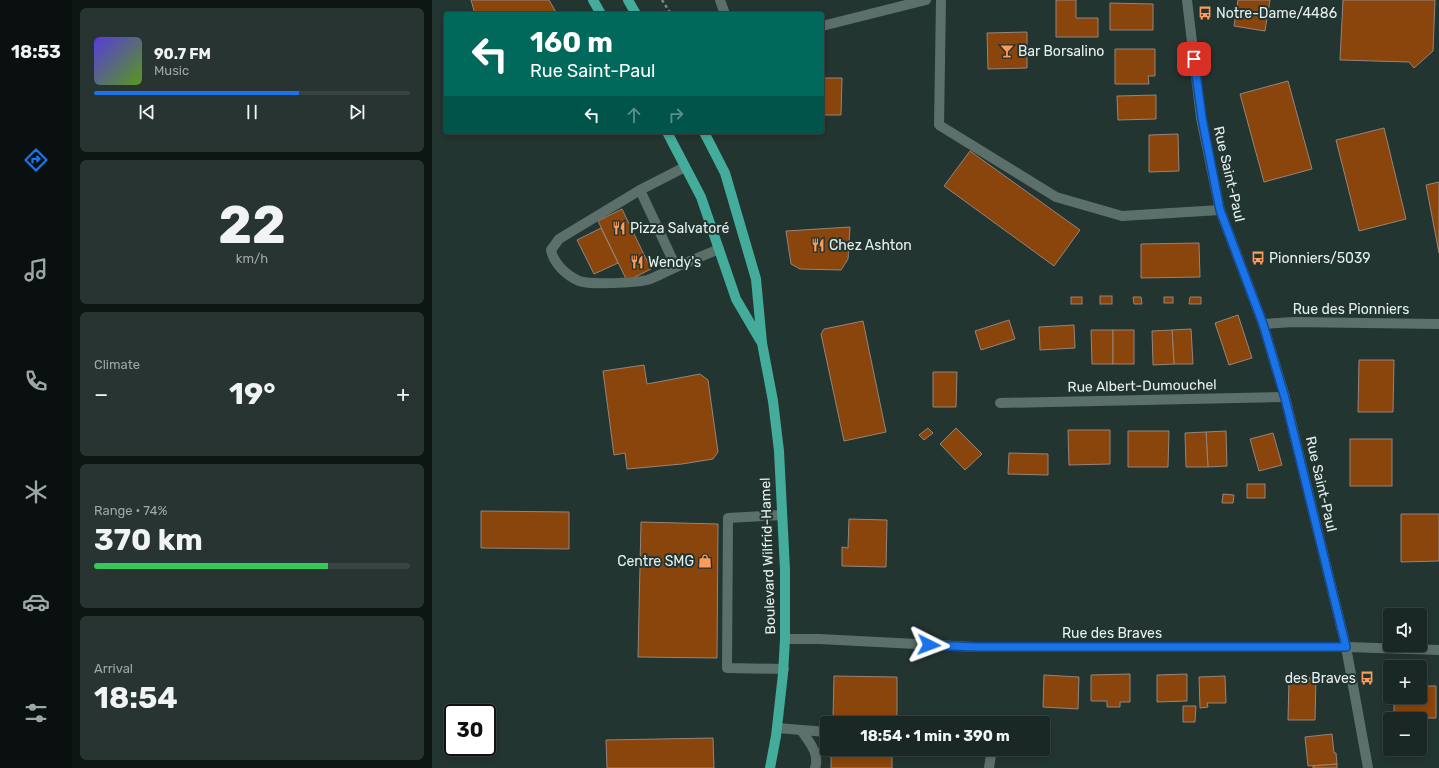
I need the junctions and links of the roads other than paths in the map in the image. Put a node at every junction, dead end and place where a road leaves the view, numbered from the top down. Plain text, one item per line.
1 (593, 0) edge
2 (628, 0) edge
3 (720, 0) edge
4 (926, 0) edge
5 (941, 0) edge
6 (1187, 0) edge
7 (600, 12) edge
8 (635, 12) edge
9 (724, 12) edge
10 (824, 26) edge
11 (667, 134) edge
12 (705, 134) edge
13 (685, 167) junction
14 (640, 190) junction
15 (1220, 210) junction
16 (719, 249) junction
17 (676, 267) junction
18 (1263, 324) junction
19 (1439, 324) edge
20 (762, 343) junction
21 (1285, 398) junction
22 (1000, 403) dead end
23 (782, 515) junction
24 (785, 639) junction
25 (1346, 647) junction
26 (1439, 650) edge
27 (784, 669) junction
28 (777, 728) junction
29 (802, 730) junction
30 (820, 731) edge
31 (991, 756) edge
32 (770, 768) edge
33 (815, 768) edge
34 (989, 768) edge
35 (1368, 768) edge

1 - 7 main road
2 - 8 main road
3 - 9 street
4 - 10 street
5 - 15 street
6 - 15 street, Rue Saint-Paul
11 - 13 main road, Boulevard Wilfrid-Hamel
12 - 20 main road, Boulevard Wilfrid-Hamel
13 - 14 street
13 - 16 main road, Boulevard Wilfrid-Hamel
14 - 17 street
14 - 17 street
15 - 18 street, Rue Saint-Paul
16 - 17 street
16 - 20 main road, Boulevard Wilfrid-Hamel
18 - 19 street, Rue des Pionniers
18 - 21 street, Rue Saint-Paul
20 - 23 main road, Boulevard Wilfrid-Hamel
21 - 22 street, Rue Albert-Dumouchel
21 - 25 street, Rue Saint-Paul
23 - 24 main road, Boulevard Wilfrid-Hamel
23 - 27 street
24 - 25 street, Rue des Braves
24 - 27 main road, Boulevard Wilfrid-Hamel
25 - 26 street, Rue des Braves
25 - 35 street, Rue Saint-Paul
27 - 28 main road, Boulevard Wilfrid-Hamel
28 - 29 street
28 - 32 main road, Boulevard Wilfrid-Hamel
29 - 30 street
29 - 33 street
31 - 34 street

